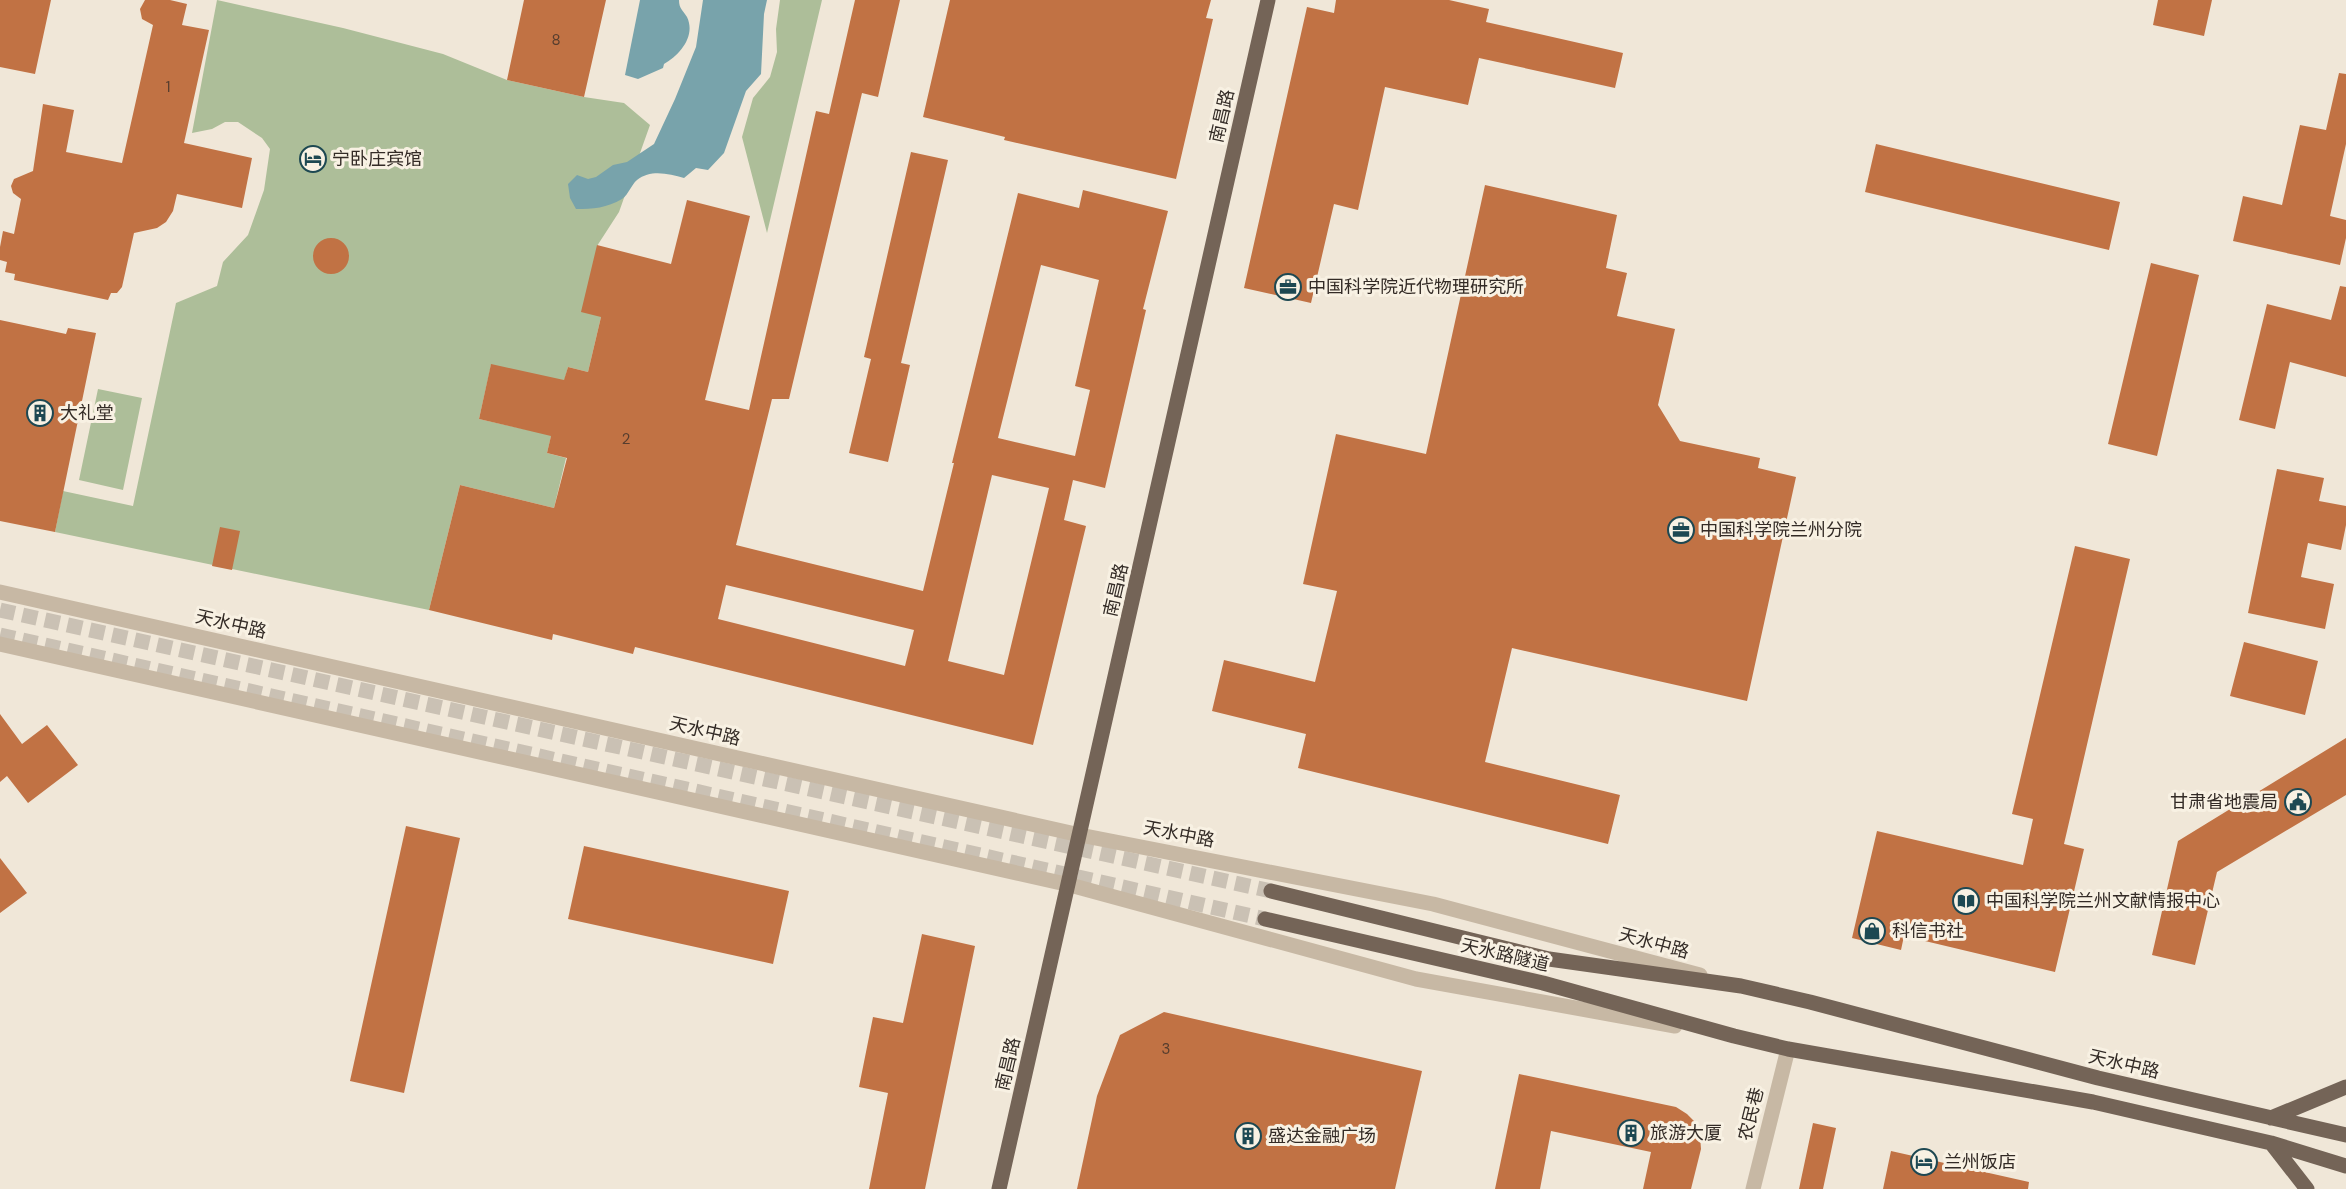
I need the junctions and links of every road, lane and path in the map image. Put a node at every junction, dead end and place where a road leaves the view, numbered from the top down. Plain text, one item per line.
1 (1268, 0) edge
2 (0, 592) edge
3 (0, 645) edge
4 (1080, 835) junction
5 (1070, 885) junction
6 (1271, 891) tunnel mouth
7 (1264, 919) tunnel mouth
8 (1741, 986) junction
9 (1734, 1036) junction
10 (1788, 1049) junction
11 (2346, 1087) edge
12 (2271, 1118) junction
13 (2346, 1136) edge
14 (2271, 1143) junction
15 (2346, 1166) edge
16 (999, 1189) edge
17 (1753, 1189) edge
18 (2307, 1189) edge

1 - 4 main road, 南昌路
2 - 4 street, 天水中路
3 - 5 street
4 - 5 main road, 南昌路
4 - 8 street, 天水中路
5 - 9 street
5 - 16 main road, 南昌路
6 - 8 main road, 天水路隧道
7 - 9 main road, 天水路隧道
8 - 12 main road, 天水中路
9 - 10 main road
10 - 14 main road
10 - 17 street, 农民巷
11 - 12 main road
12 - 13 main road, 天水中路
14 - 15 main road
14 - 18 main road

